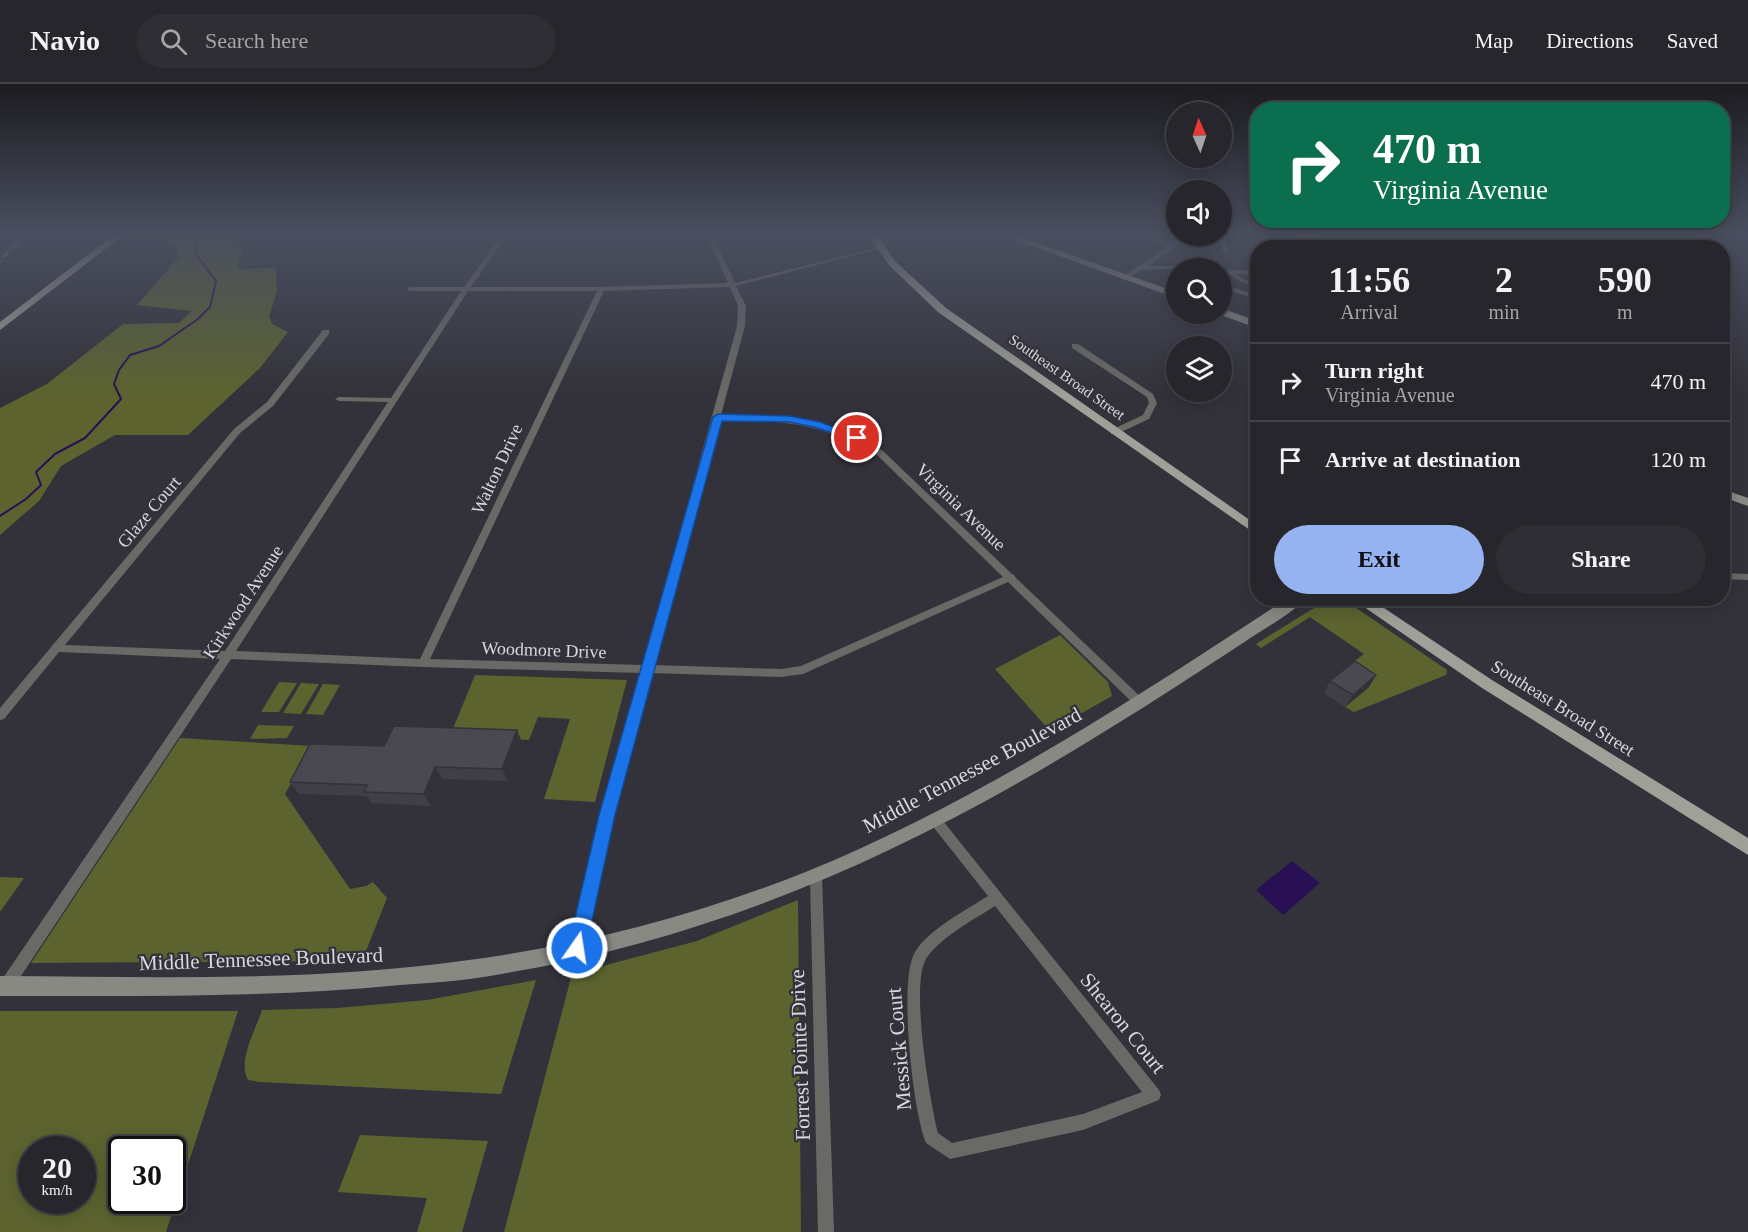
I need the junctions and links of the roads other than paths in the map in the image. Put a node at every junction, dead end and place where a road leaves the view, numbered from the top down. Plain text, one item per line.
1 (52, 288) edge
2 (648, 288) edge
3 (734, 288) edge
4 (917, 288) edge
5 (410, 289) dead end
6 (466, 289) junction
7 (601, 289) junction
8 (1232, 289) edge
9 (1250, 295) edge
10 (1232, 315) edge
11 (1250, 322) edge
12 (0, 327) edge
13 (326, 332) dead end
14 (1075, 346) dead end
15 (339, 399) dead end
16 (395, 400) junction
17 (718, 417) junction
18 (1114, 432) junction
19 (1730, 496) edge
20 (1748, 502) edge
21 (1250, 526) edge
22 (1730, 576) edge
23 (1011, 577) junction
24 (1748, 577) edge
25 (1287, 606) edge
26 (1370, 606) edge
27 (57, 648) junction
28 (229, 654) junction
29 (423, 663) junction
30 (649, 669) junction
31 (1140, 703) junction
32 (0, 716) edge
33 (935, 820) junction
34 (1748, 847) edge
35 (816, 876) junction
36 (996, 898) junction
37 (577, 948) junction
38 (3, 986) edge
39 (931, 1138) joint
40 (826, 1232) edge

1 - 12 main road
2 - 7 street
3 - 17 street
4 - 18 main road, Southeast Broad Street
5 - 6 street
6 - 7 street
6 - 16 street, Kirkwood Avenue
7 - 29 street, Walton Drive
8 - 9 street
10 - 11 main road
13 - 27 street, Glaze Court
14 - 18 street
15 - 16 street
16 - 28 street, Kirkwood Avenue
17 - 23 street, Virginia Avenue
17 - 30 street
18 - 21 main road, Southeast Broad Street
19 - 20 main road
22 - 24 street
23 - 30 street, Woodmore Drive
23 - 31 street, Virginia Avenue
25 - 31 main road, Middle Tennessee Boulevard
26 - 34 main road, Southeast Broad Street
27 - 28 street, Woodmore Drive
27 - 32 street, Glaze Court
28 - 29 street, Woodmore Drive
28 - 38 street, Kirkwood Avenue
29 - 30 street, Woodmore Drive
30 - 37 street
31 - 33 main road, Middle Tennessee Boulevard
33 - 35 main road, Middle Tennessee Boulevard
33 - 36 street, Shearon Court
35 - 37 main road, Middle Tennessee Boulevard
35 - 40 street, Forrest Pointe Drive
36 - 39 street, Messick Court
36 - 39 street, Shearon Court
37 - 38 main road, Middle Tennessee Boulevard

